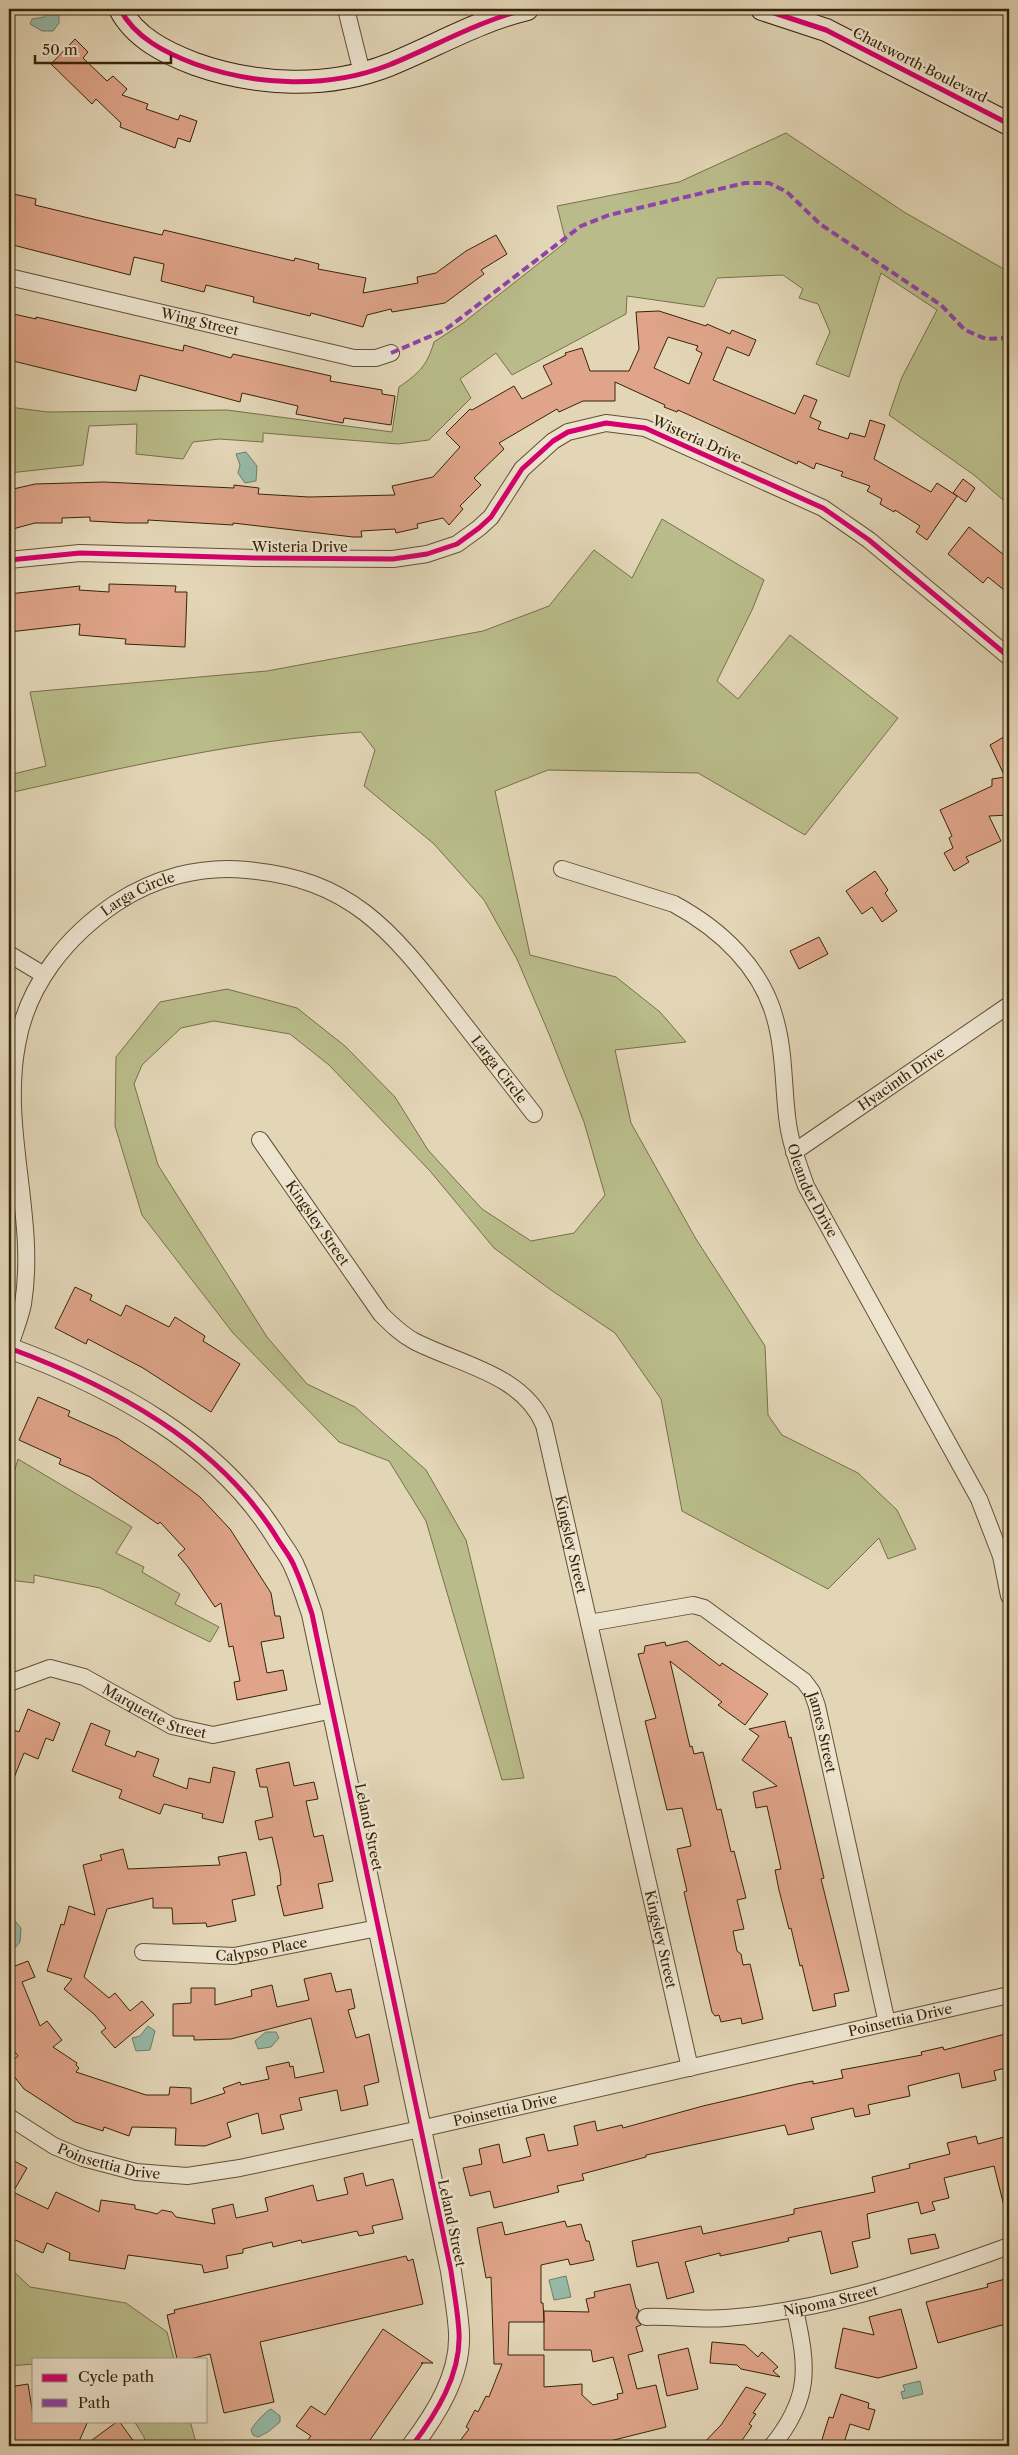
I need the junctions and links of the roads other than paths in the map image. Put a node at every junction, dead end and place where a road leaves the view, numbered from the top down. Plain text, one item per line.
1 (346, 9) edge
2 (527, 9) edge
3 (762, 9) edge
4 (787, 12) edge
5 (123, 14) edge
6 (362, 73) junction
7 (1009, 124) edge
8 (9, 278) edge
9 (391, 353) dead end
10 (9, 560) edge
11 (1009, 658) edge
12 (562, 869) dead end
13 (9, 954) edge
14 (44, 975) junction
15 (1009, 1005) edge
16 (534, 1114) dead end
17 (260, 1140) dead end
18 (794, 1152) junction
19 (9, 1348) edge
20 (1005, 1555) edge
21 (1009, 1596) edge
22 (589, 1623) junction
23 (9, 1682) edge
24 (334, 1710) junction
25 (378, 1928) junction
26 (143, 1952) dead end
27 (1009, 1995) edge
28 (887, 2023) junction
29 (690, 2068) junction
30 (9, 2117) edge
31 (420, 2129) junction
32 (1009, 2246) edge
33 (795, 2310) junction
34 (646, 2317) dead end
35 (412, 2446) edge
36 (772, 2446) edge

1 - 6 street
2 - 6 main road
3 - 4 main road, Chatsworth Boulevard
4 - 7 main road, Chatsworth Boulevard
5 - 6 main road
8 - 9 street, Wing Street
10 - 11 street, Wisteria Drive
12 - 18 street, Oleander Drive
13 - 14 street
14 - 16 street, Larga Circle
14 - 19 street, Larga Circle
15 - 18 street, Hyacinth Drive
17 - 22 street, Kingsley Street
18 - 20 street, Oleander Drive
19 - 24 street, Leland Street
20 - 21 street, Oleander Drive
22 - 28 street, James Street
22 - 29 street, Kingsley Street
23 - 24 street, Marquette Street
24 - 25 street, Leland Street
25 - 26 street, Calypso Place
25 - 31 street, Leland Street
27 - 28 street, Poinsettia Drive
28 - 29 street, Poinsettia Drive
29 - 31 street, Poinsettia Drive
30 - 31 street, Poinsettia Drive
31 - 35 street, Leland Street
32 - 33 street, Nipoma Street
33 - 34 street, Nipoma Street
33 - 36 street

